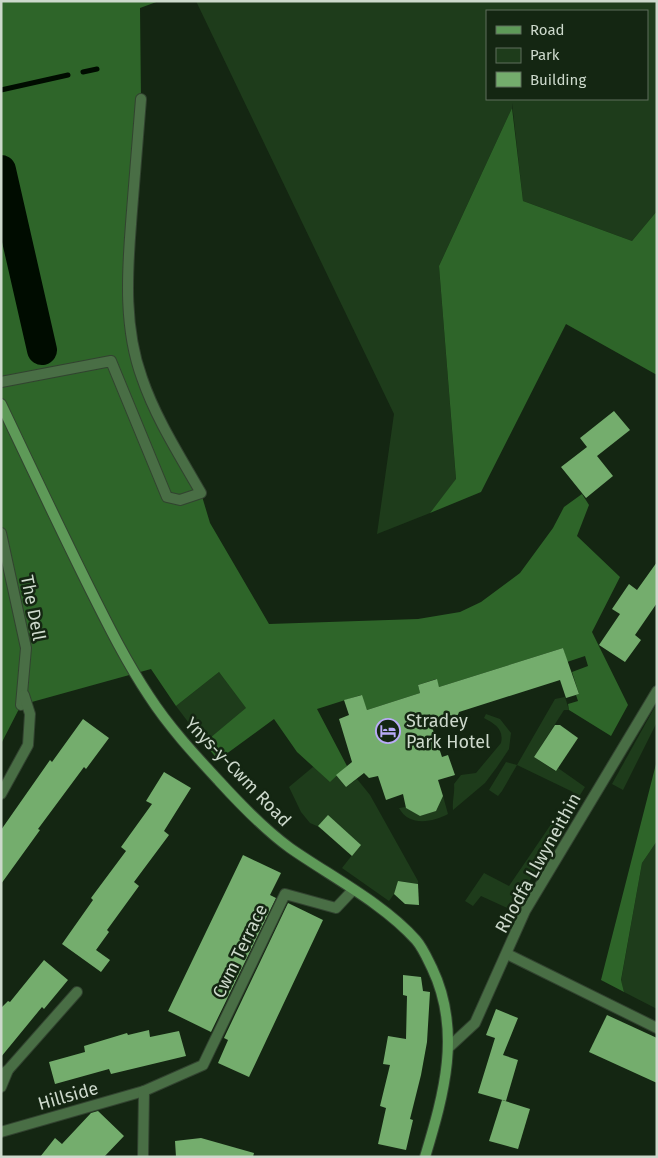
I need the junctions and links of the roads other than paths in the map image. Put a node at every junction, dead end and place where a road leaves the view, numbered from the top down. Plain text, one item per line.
1 (141, 99) dead end
2 (1, 382) edge
3 (1, 404) edge
4 (1, 533) edge
5 (22, 690) junction
6 (657, 691) edge
7 (21, 705) dead end
8 (1, 794) edge
9 (354, 890) junction
10 (507, 954) junction
11 (77, 992) dead end
12 (657, 1028) edge
13 (448, 1048) junction
14 (203, 1064) joint
15 (5, 1072) edge
16 (1, 1086) edge
17 (144, 1091) junction
18 (1, 1132) edge
19 (143, 1157) edge
20 (425, 1157) edge

1 - 2 street
3 - 9 main road, Ynys-y-Cwm Road
4 - 5 street, The Dell
5 - 7 street, The Dell
5 - 8 street, The Dell
6 - 10 street, Rhodfa Llwyneithin
9 - 13 main road, Ynys-y-Cwm Road
9 - 14 street, Cwm Terrace
10 - 12 street
10 - 13 street, Rhodfa Llwyneithin
11 - 15 street
13 - 20 main road, Ynys-y-Cwm Road
14 - 17 street, Hillside
15 - 16 street
17 - 18 street, Hillside
17 - 19 street

